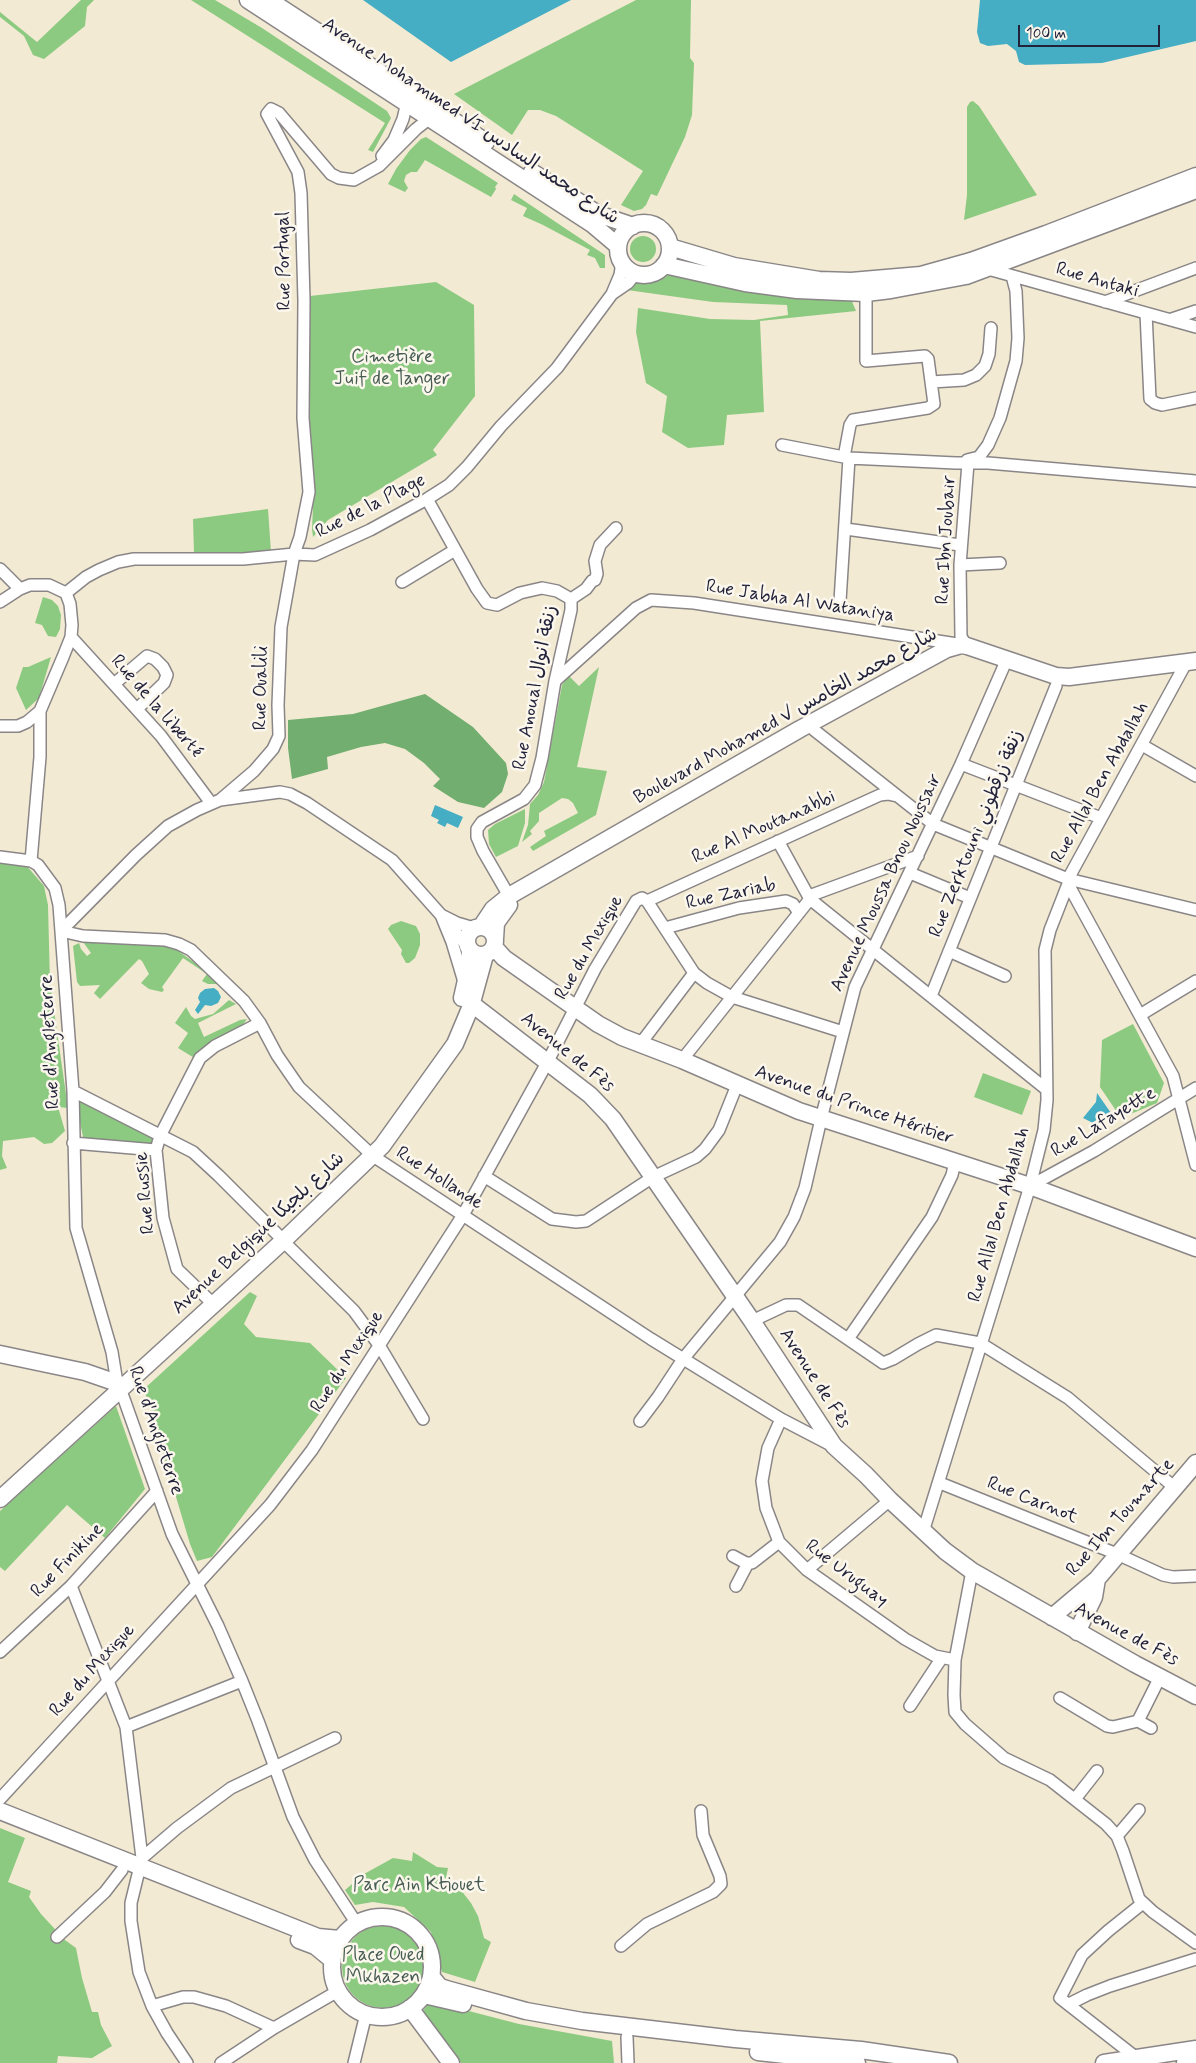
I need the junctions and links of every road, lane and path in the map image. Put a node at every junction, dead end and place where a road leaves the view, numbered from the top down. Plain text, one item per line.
1 (248, 0) edge
2 (269, 0) edge
3 (407, 102) junction
4 (430, 118) junction
5 (372, 169) junction
6 (1196, 176) edge
7 (1196, 190) edge
8 (633, 226) junction
9 (618, 246) junction
10 (670, 247) junction
11 (622, 262) junction
12 (664, 265) junction
13 (1196, 268) edge
14 (988, 269) junction
15 (636, 273) junction
16 (1012, 276) junction
17 (866, 293) junction
18 (612, 294) junction
19 (1105, 302) junction
20 (1196, 311) edge
21 (1146, 313) junction
22 (1172, 319) junction
23 (1196, 327) edge
24 (991, 328) dead end
25 (931, 382) junction
26 (1196, 398) edge
27 (782, 445) dead end
28 (847, 458) junction
29 (956, 463) junction
30 (968, 463) junction
31 (1196, 481) edge
32 (427, 499) junction
33 (616, 528) dead end
34 (846, 529) junction
35 (960, 545) junction
36 (455, 550) junction
37 (294, 554) junction
38 (1000, 563) dead end
39 (960, 565) junction
40 (0, 568) edge
41 (402, 582) dead end
42 (20, 589) junction
43 (66, 593) junction
44 (571, 599) junction
45 (840, 601) dead end
46 (0, 602) edge
47 (71, 637) junction
48 (967, 646) junction
49 (1001, 664) junction
50 (1191, 664) edge
51 (556, 681) junction
52 (114, 684) junction
53 (1056, 686) junction
54 (137, 709) junction
55 (40, 711) junction
56 (0, 726) edge
57 (814, 730) junction
58 (1142, 745) junction
59 (961, 764) junction
60 (1196, 776) edge
61 (1016, 785) junction
62 (897, 796) junction
63 (216, 802) junction
64 (1101, 818) junction
65 (933, 824) junction
66 (778, 841) junction
67 (991, 847) junction
68 (918, 856) junction
69 (0, 857) edge
70 (31, 861) junction
71 (910, 873) junction
72 (1068, 881) junction
73 (810, 898) junction
74 (970, 898) junction
75 (504, 899) junction
76 (648, 903) junction
77 (1196, 910) edge
78 (799, 913) junction
79 (441, 915) junction
80 (478, 927) junction
81 (665, 928) junction
82 (61, 931) junction
83 (482, 948) junction
84 (874, 948) junction
85 (949, 951) junction
86 (694, 973) junction
87 (1005, 976) dead end
88 (1196, 981) edge
89 (465, 988) junction
90 (931, 996) junction
91 (732, 997) junction
92 (472, 1004) junction
93 (575, 1008) junction
94 (1140, 1015) junction
95 (260, 1023) junction
96 (843, 1032) junction
97 (641, 1043) junction
98 (682, 1060) junction
99 (548, 1061) junction
100 (737, 1085) junction
101 (1196, 1088) edge
102 (1046, 1089) junction
103 (73, 1090) junction
104 (1180, 1098) junction
105 (821, 1119) junction
106 (160, 1136) junction
107 (73, 1143) junction
108 (156, 1150) junction
109 (370, 1153) junction
110 (955, 1162) junction
111 (1196, 1165) edge
112 (484, 1176) junction
113 (653, 1177) junction
114 (1030, 1186) junction
115 (463, 1215) junction
116 (280, 1238) junction
117 (1196, 1248) edge
118 (735, 1295) junction
119 (208, 1299) junction
120 (752, 1321) junction
121 (848, 1339) junction
122 (980, 1344) junction
123 (380, 1345) junction
124 (0, 1354) edge
125 (683, 1359) junction
126 (119, 1387) junction
127 (781, 1418) junction
128 (423, 1419) dead end
129 (640, 1421) dead end
130 (834, 1446) junction
131 (1196, 1463) edge
132 (940, 1483) junction
133 (0, 1488) edge
134 (1174, 1488) junction
135 (157, 1491) junction
136 (0, 1499) edge
137 (890, 1500) junction
138 (923, 1532) junction
139 (780, 1542) junction
140 (1117, 1554) junction
141 (733, 1556) dead end
142 (748, 1564) junction
143 (807, 1570) junction
144 (972, 1571) junction
145 (1196, 1576) edge
146 (1097, 1579) junction
147 (197, 1582) junction
148 (71, 1586) junction
149 (736, 1586) dead end
150 (1052, 1617) junction
151 (1077, 1632) junction
152 (0, 1652) edge
153 (941, 1659) junction
154 (955, 1660) junction
155 (1160, 1676) junction
156 (109, 1680) junction
157 (242, 1681) junction
158 (1196, 1696) edge
159 (1060, 1698) dead end
160 (910, 1706) dead end
161 (1138, 1720) junction
162 (126, 1727) junction
163 (1151, 1728) dead end
164 (335, 1738) dead end
165 (275, 1766) junction
166 (1097, 1771) dead end
167 (0, 1799) edge
168 (1075, 1799) junction
169 (1139, 1810) dead end
170 (0, 1811) edge
171 (702, 1811) dead end
172 (0, 1821) edge
173 (1117, 1836) junction
174 (135, 1868) junction
175 (1143, 1904) junction
176 (357, 1924) junction
177 (56, 1937) dead end
178 (340, 1939) junction
179 (1196, 1943) edge
180 (621, 1946) dead end
181 (331, 1959) junction
182 (1196, 1959) edge
183 (431, 1976) junction
184 (338, 1991) junction
185 (424, 1995) junction
186 (1065, 2001) junction
187 (152, 2006) junction
188 (410, 2008) junction
189 (366, 2014) junction
190 (274, 2028) junction
191 (627, 2037) junction
192 (1196, 2049) edge
193 (1138, 2059) junction
194 (1196, 2060) edge
195 (187, 2063) edge
196 (221, 2063) edge
197 (354, 2063) edge
198 (451, 2063) edge
199 (628, 2063) edge
200 (857, 2063) edge
201 (949, 2063) edge
202 (1104, 2063) edge
203 (1185, 2063) edge

1 - 3 main road, Avenue Mohammed VI شارع محمد السادس
2 - 8 main road, Avenue Mohammed VI شارع محمد السادس
3 - 4 main road, Avenue Mohammed VI شارع محمد السادس
3 - 5 street
4 - 5 street
4 - 9 main road, Avenue Mohammed VI شارع محمد السادس
5 - 37 street, Rue Portugal
6 - 10 main road
7 - 14 main road
8 - 9 main road
8 - 10 main road
9 - 11 main road
10 - 12 main road
11 - 15 main road
11 - 18 street
12 - 15 main road
12 - 17 main road
13 - 19 street
14 - 16 street, Rue Antaki
14 - 17 main road
15 - 18 street
16 - 19 street, Rue Antaki
16 - 29 street
17 - 25 street
18 - 32 street, Rue de la Plage
19 - 21 street, Rue Antaki
20 - 22 street
21 - 22 street, Rue Antaki
21 - 26 street
22 - 23 street, Rue Antaki
24 - 25 street
25 - 28 street
27 - 28 street
28 - 29 street
28 - 34 street
29 - 30 street
30 - 31 street
30 - 35 street, Rue Ibn Joubair
32 - 36 street, Rue Anoual زنقة انوال
32 - 37 street, Rue de la Plage
33 - 44 street
34 - 35 street
34 - 45 street
35 - 39 street, Rue Ibn Joubair
36 - 41 street
36 - 44 street, Rue Anoual زنقة انوال
37 - 43 street, Rue de la Plage
37 - 63 street, Rue Oualili
38 - 39 street
39 - 48 street, Rue Ibn Joubair
40 - 42 street
42 - 43 street
42 - 46 street
43 - 47 street
44 - 51 street, Rue Anoual زنقة انوال
47 - 52 street, Rue de la liberté
47 - 55 street
48 - 49 main road, Boulevard Mohamed V شارع محمد الخامس
48 - 51 street, Rue Jabha Al Wataniya
48 - 75 main road, Boulevard Mohamed V شارع محمد الخامس
49 - 50 main road, Boulevard Mohamed V شارع محمد الخامس
49 - 53 main road, Boulevard Mohamed V شارع محمد الخامس
49 - 57 main road
49 - 59 street, Avenue Moussa Bnou Noussair
50 - 53 main road, Boulevard Mohamed V شارع محمد الخامس
50 - 58 street, Rue Allal Ben Abdallah
51 - 75 street, Rue Anoual زنقة انوال
52 - 54 street, Rue de la liberté
52 - 54 street
53 - 61 street, Rue Zerktouni زنقة زرقطوني
54 - 63 street, Rue de la liberté
55 - 56 street
55 - 70 street
57 - 62 street
57 - 83 main road
58 - 60 street
58 - 64 street, Rue Allal Ben Abdallah
59 - 61 street
59 - 65 street, Avenue Moussa Bnou Noussair
61 - 64 street
61 - 67 street, Rue Zerktouni زنقة زرقطوني
62 - 65 street
62 - 66 street, Rue Al Moutanabbi
63 - 79 street
63 - 82 street
64 - 72 street, Rue Allal Ben Abdallah
65 - 67 street
65 - 68 street, Avenue Moussa Bnou Noussair
66 - 73 street
66 - 76 street, Rue Al Moutanabbi
67 - 72 street
67 - 74 street, Rue Zerktouni زنقة زرقطوني
68 - 71 street, Avenue Moussa Bnou Noussair
68 - 73 street
69 - 70 street
70 - 82 street, Rue d'Angleterre
71 - 74 street
71 - 84 street, Avenue Moussa Bnou Noussair
72 - 77 street
72 - 94 street
72 - 102 street, Rue Allal Ben Abdallah
73 - 78 street
73 - 84 street
74 - 85 street, Rue Zerktouni زنقة زرقطوني
75 - 80 main road
76 - 81 street
76 - 93 street, Rue du Mexique
78 - 81 street, Rue Zariab
78 - 91 street
79 - 80 street
79 - 83 street
79 - 89 street
80 - 83 main road, Avenue du Prince Héritier
80 - 83 main road
81 - 86 street
82 - 95 street, Rue Hollande
82 - 103 street, Rue d'Angleterre
83 - 89 main road, Avenue Belgique شارع بلجيكا
83 - 92 main road, Avenue Belgique شارع بلجيكا
83 - 93 main road, Avenue du Prince Héritier
84 - 90 street
84 - 96 street, Avenue Moussa Bnou Noussair
85 - 87 street
85 - 90 street, Rue Zerktouni زنقة زرقطوني
86 - 91 street
86 - 97 street
88 - 94 street
89 - 92 main road
89 - 109 main road, Avenue Belgique شارع بلجيكا
90 - 102 street
91 - 96 street
91 - 98 street
92 - 99 main road, Avenue de Fès
92 - 109 main road, Avenue Belgique شارع بلجيكا
93 - 97 main road, Avenue du Prince Héritier
93 - 99 street, Rue du Mexique
94 - 104 street
95 - 106 street, Rue Russie
95 - 109 street, Rue Hollande
96 - 105 street, Avenue Moussa Bnou Noussair
97 - 98 main road, Avenue du Prince Héritier
98 - 100 main road, Avenue du Prince Héritier
99 - 112 street, Rue du Mexique
99 - 113 main road, Avenue de Fès
100 - 105 main road, Avenue du Prince Héritier
100 - 113 street
101 - 104 street, Rue Lafayette
102 - 114 street, Rue Allal Ben Abdallah
103 - 106 street
103 - 107 street, Rue d'Angleterre
104 - 111 street
104 - 114 street, Rue Lafayette
105 - 110 main road, Avenue du Prince Héritier
105 - 118 street, Avenue Moussa Bnou Noussair
106 - 108 street, Rue Russie
106 - 116 street
107 - 108 street
107 - 126 street, Rue d'Angleterre
108 - 119 street, Rue Russie
109 - 115 street, Rue Hollande
109 - 116 main road, Avenue Belgique شارع بلجيكا
110 - 114 main road, Avenue du Prince Héritier
110 - 121 street
112 - 113 street
112 - 115 street, Rue du Mexique
113 - 118 main road, Avenue de Fès
114 - 117 main road, Avenue du Prince Héritier
114 - 122 street, Rue Allal Ben Abdallah
115 - 123 street, Rue du Mexique
115 - 125 street, Rue Hollande
116 - 119 main road, Avenue Belgique شارع بلجيكا
116 - 123 street
116 - 126 main road, Avenue Belgique شارع بلجيكا
118 - 120 main road, Avenue de Fès
118 - 125 street, Avenue Moussa Bnou Noussair
119 - 126 main road, Avenue Belgique شارع بلجيكا
120 - 121 street
120 - 130 main road, Avenue de Fès
121 - 122 street
122 - 132 street, Rue Allal Ben Abdallah
122 - 134 street
123 - 128 street
123 - 147 street, Rue du Mexique
124 - 126 main road
125 - 127 street, Rue Hollande
125 - 129 street, Avenue Moussa Bnou Noussair
126 - 133 main road, Avenue Belgique شارع بلجيكا
126 - 135 street, Rue d'Angleterre
126 - 136 main road, Avenue Belgique شارع بلجيكا
127 - 130 street, Rue Hollande
127 - 139 street, Rue Uruguay
130 - 137 main road, Avenue de Fès
131 - 134 main road, Rue Ibn Toumarte
132 - 138 street, Rue Allal Ben Abdallah
132 - 140 street, Rue Carnot
134 - 140 main road, Rue Ibn Toumarte
135 - 147 street, Rue d'Angleterre
135 - 148 street, Rue Finikine
137 - 138 main road, Avenue de Fès
137 - 143 street
138 - 144 main road, Avenue de Fès
139 - 142 street
139 - 143 street, Rue Uruguay
140 - 145 street, Rue Carnot
140 - 146 main road, Rue Ibn Toumarte
141 - 142 street
142 - 149 street
143 - 153 street, Rue Uruguay
144 - 150 main road, Avenue de Fès
144 - 154 street
146 - 150 main road, Rue Ibn Toumarte
146 - 151 main road
147 - 156 street, Rue du Mexique
147 - 157 street, Rue d'Angleterre
148 - 152 street, Rue Finikine
148 - 156 street
150 - 151 main road, Avenue de Fès
151 - 155 main road, Avenue de Fès
153 - 154 street, Rue Uruguay
153 - 160 street
154 - 168 street
155 - 158 main road, Avenue de Fès
155 - 161 street
156 - 162 street
156 - 167 street, Rue du Mexique
157 - 162 street
157 - 165 street, Rue d'Angleterre
159 - 161 street
161 - 163 street
162 - 174 street
164 - 165 street
165 - 174 street
165 - 176 street, Rue d'Angleterre
166 - 168 street
168 - 173 street
169 - 173 street
170 - 174 main road
171 - 180 street
172 - 174 main road
173 - 175 street
174 - 177 street
174 - 178 main road
174 - 181 main road
174 - 187 street
175 - 179 street
175 - 186 street
176 - 178 main road
176 - 183 main road
178 - 181 main road
181 - 184 main road
182 - 186 street
183 - 185 main road
183 - 201 main road
184 - 189 main road
184 - 190 street
185 - 188 main road
185 - 191 main road
186 - 193 street
187 - 190 street
187 - 195 street
188 - 189 main road
188 - 198 main road
189 - 197 street
190 - 196 street
191 - 199 street
191 - 200 main road
192 - 193 main road
193 - 202 main road
194 - 203 main road

